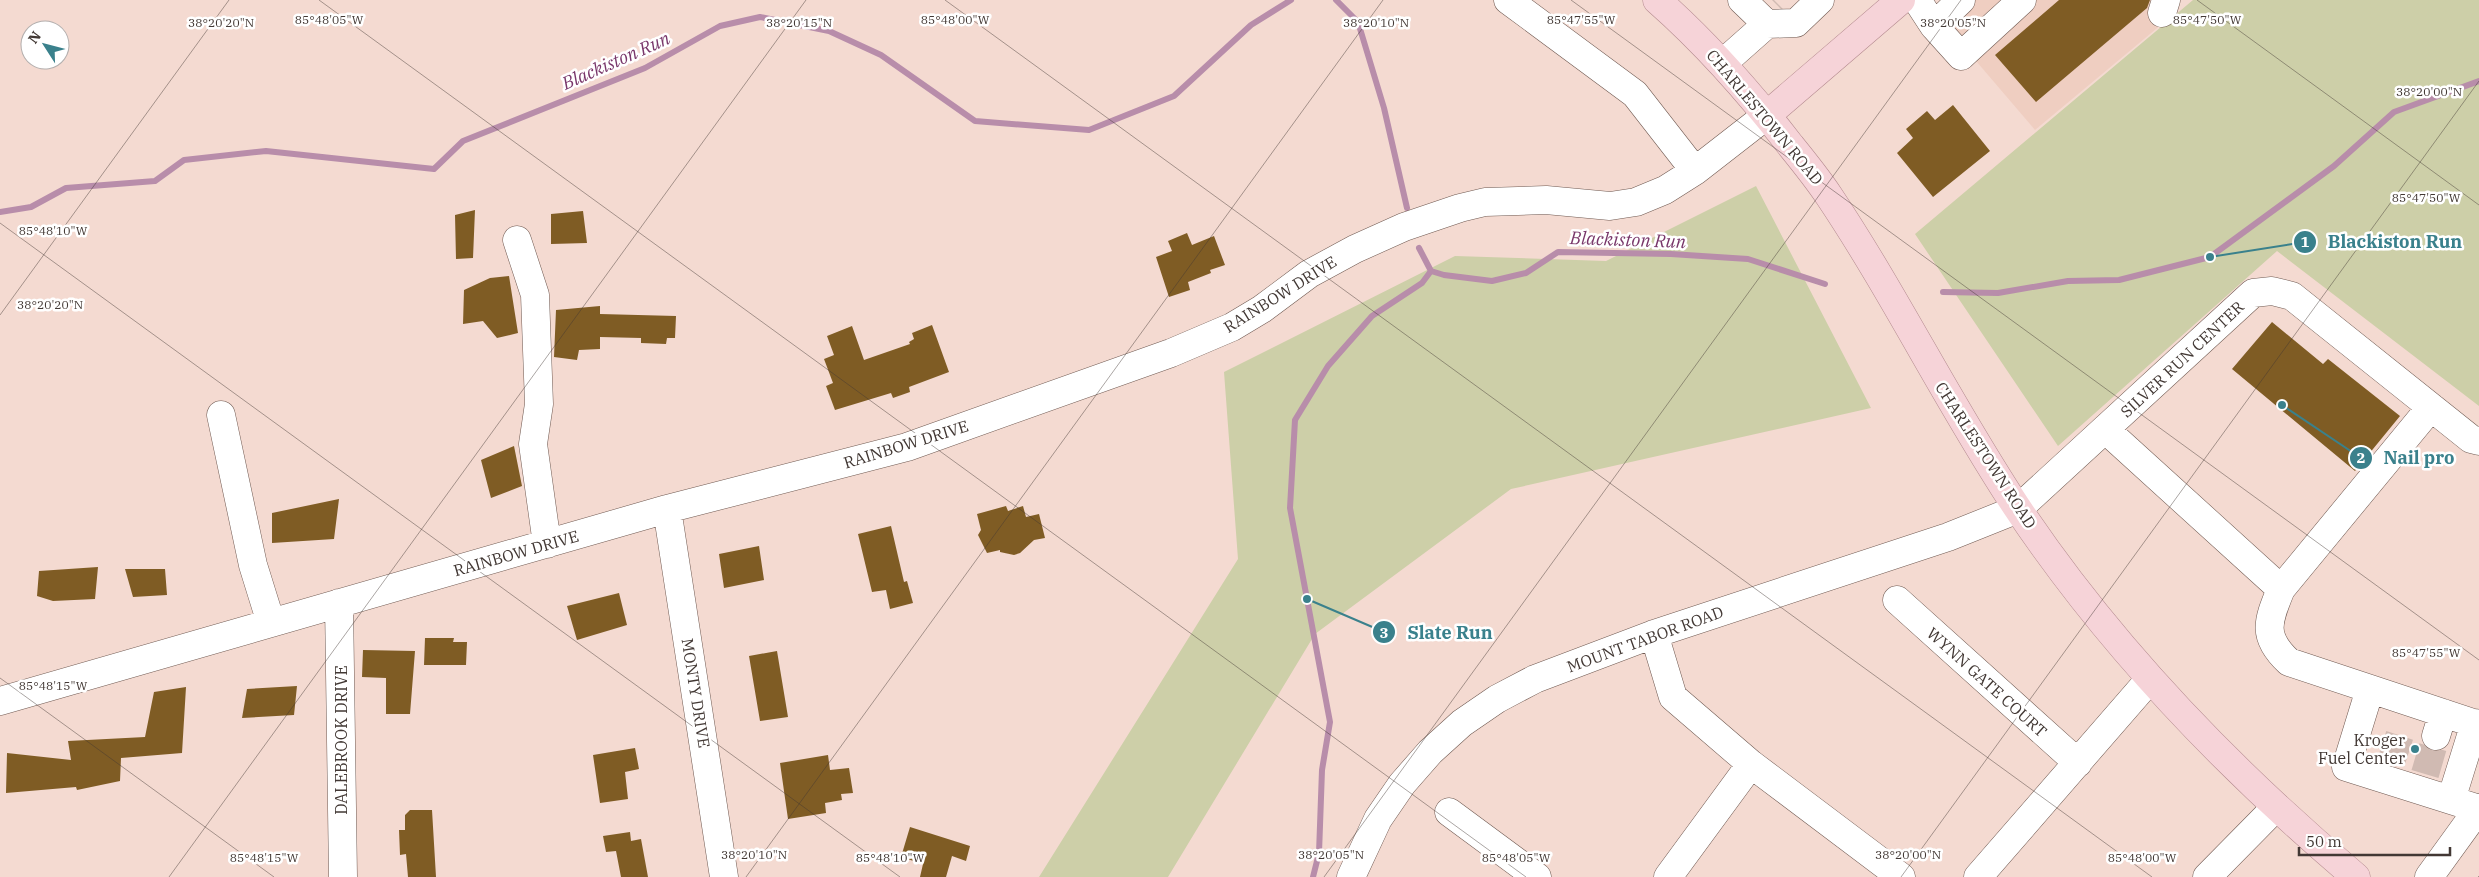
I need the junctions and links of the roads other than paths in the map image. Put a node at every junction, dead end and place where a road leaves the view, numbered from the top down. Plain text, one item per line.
1 (1508, 0) edge
2 (1658, 0) edge
3 (1820, 0) edge
4 (1901, 0) edge
5 (1917, 0) edge
6 (1961, 0) edge
7 (2022, 0) edge
8 (1760, 10) edge
9 (1934, 26) junction
10 (1723, 63) junction
11 (1767, 115) junction
12 (1695, 171) junction
13 (517, 240) dead end
14 (2431, 407) junction
15 (222, 415) dead end
16 (2106, 430) junction
17 (2479, 441) edge
18 (667, 509) junction
19 (2018, 509) junction
20 (547, 544) junction
21 (2281, 589) junction
22 (1897, 600) dead end
23 (339, 603) junction
24 (271, 623) junction
25 (1654, 634) junction
26 (2150, 679) junction
27 (2370, 689) junction
28 (0, 701) edge
29 (2477, 724) edge
30 (2078, 763) junction
31 (1751, 764) junction
32 (2451, 800) junction
33 (2276, 807) junction
34 (2479, 808) edge
35 (1449, 812) dead end
36 (342, 877) edge
37 (724, 877) edge
38 (1351, 877) edge
39 (1537, 877) edge
40 (1668, 877) edge
41 (1901, 877) edge
42 (1978, 877) edge
43 (2207, 877) edge
44 (2356, 877) edge
45 (2429, 877) edge

1 - 12 street
2 - 10 main road, CHARLESTOWN ROAD
3 - 8 street
4 - 11 main road
5 - 9 street
6 - 9 street
7 - 9 street
8 - 10 street
10 - 11 main road, CHARLESTOWN ROAD
11 - 12 street, RAINBOW DRIVE
11 - 19 main road, CHARLESTOWN ROAD
12 - 18 street, RAINBOW DRIVE
13 - 20 street
14 - 16 street, SILVER RUN CENTER
14 - 17 street, SILVER RUN CENTER
14 - 21 street
15 - 24 street
16 - 19 street, SILVER RUN CENTER
16 - 21 street, SILVER RUN CENTER
18 - 20 street, RAINBOW DRIVE
18 - 37 street, MONTY DRIVE
19 - 25 street, MOUNT TABOR ROAD
19 - 26 main road, CHARLESTOWN ROAD
20 - 23 street, RAINBOW DRIVE
21 - 27 street
22 - 30 street, WYNN GATE COURT
23 - 24 street, RAINBOW DRIVE
23 - 36 street, DALEBROOK DRIVE
24 - 28 street, RAINBOW DRIVE
25 - 31 street
25 - 38 street, MOUNT TABOR ROAD
26 - 30 street
26 - 33 main road, CHARLESTOWN ROAD
27 - 29 street
27 - 32 street
29 - 32 street
30 - 42 street
31 - 40 street
31 - 41 street
32 - 34 street
33 - 43 street
33 - 44 main road, CHARLESTOWN ROAD
34 - 45 street
35 - 39 street

